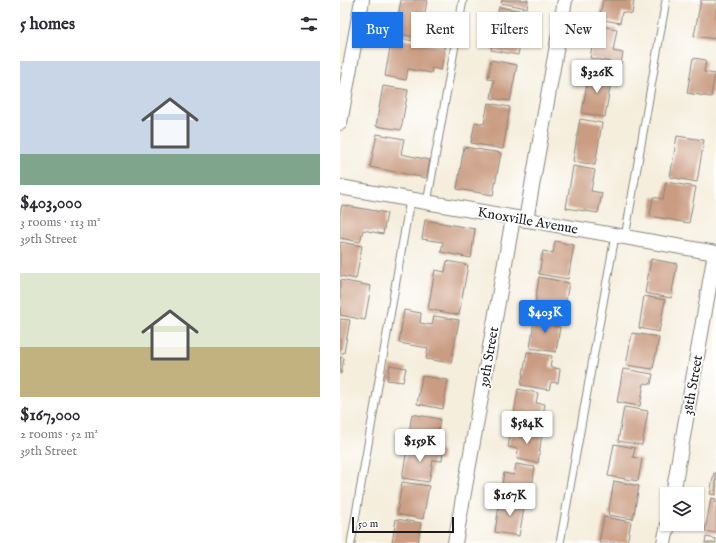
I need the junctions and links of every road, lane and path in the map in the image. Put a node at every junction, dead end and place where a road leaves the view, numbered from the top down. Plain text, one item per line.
1 (362, 0) edge
2 (463, 0) edge
3 (565, 0) edge
4 (666, 0) edge
5 (340, 123) edge
6 (340, 187) edge
7 (410, 200) junction
8 (427, 203) junction
9 (520, 219) junction
10 (620, 237) junction
11 (716, 253) edge
12 (674, 487) edge
13 (667, 531) edge
14 (351, 543) edge
15 (455, 543) edge
16 (560, 543) edge
17 (664, 543) edge

1 - 5 street
2 - 8 lane
3 - 9 street, 39th Street
4 - 10 lane
6 - 7 street, Knoxville Avenue
7 - 8 street, Knoxville Avenue
7 - 14 lane
8 - 9 street, Knoxville Avenue
9 - 10 street, Knoxville Avenue
9 - 15 street, 39th Street
10 - 11 street, Knoxville Avenue
10 - 16 lane
11 - 12 street, 38th Street
13 - 17 street

